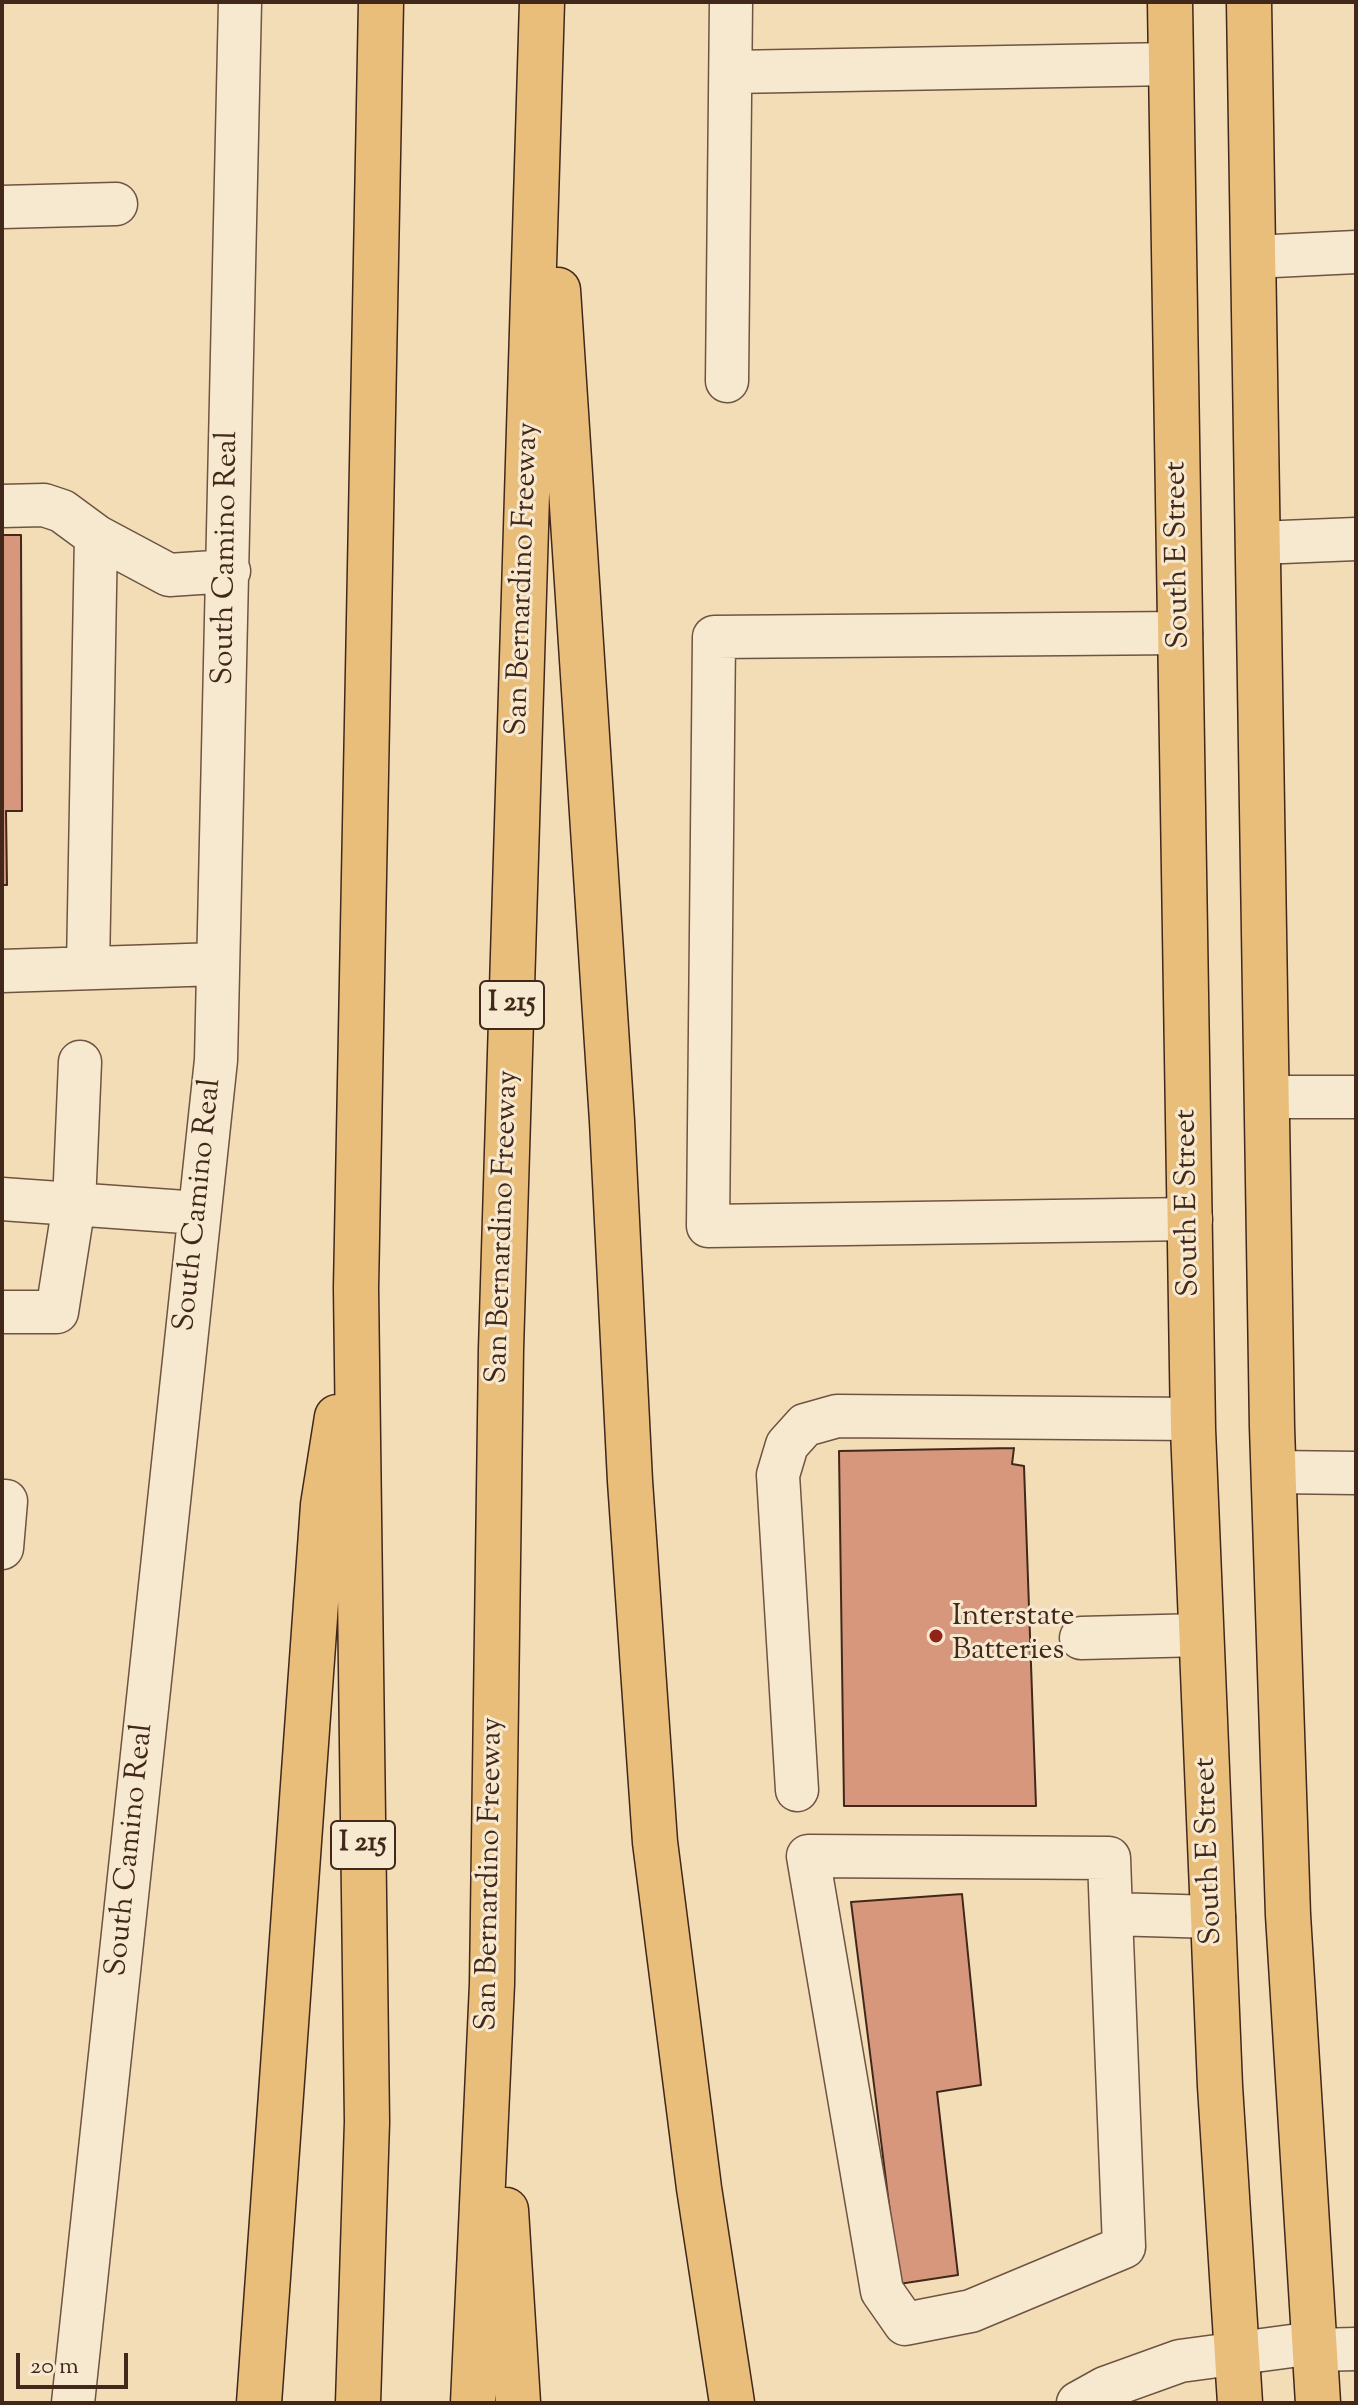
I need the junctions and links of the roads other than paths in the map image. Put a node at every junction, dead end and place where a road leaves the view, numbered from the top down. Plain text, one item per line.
1 (240, 2) edge
2 (381, 2) edge
3 (731, 2) edge
4 (1170, 2) edge
5 (1249, 2) edge
6 (541, 14) edge
7 (1171, 64) junction
8 (732, 72) junction
9 (116, 204) dead end
10 (2, 207) edge
11 (1356, 252) edge
12 (1253, 257) junction
13 (727, 381) dead end
14 (2, 506) edge
15 (96, 536) junction
16 (1356, 539) edge
17 (1258, 543) junction
18 (229, 571) junction
19 (1181, 633) junction
20 (218, 964) junction
21 (88, 967) junction
22 (2, 971) edge
23 (80, 1062) dead end
24 (1268, 1097) junction
25 (1356, 1097) edge
26 (2, 1199) edge
27 (74, 1204) junction
28 (199, 1213) junction
29 (1191, 1219) junction
30 (356, 1288) junction
31 (2, 1312) edge
32 (1193, 1419) junction
33 (1274, 1472) junction
34 (1356, 1473) edge
35 (2, 1501) edge
36 (2, 1548) edge
37 (1202, 1635) junction
38 (1081, 1638) dead end
39 (797, 1790) dead end
40 (1111, 1914) junction
41 (1214, 1917) junction
42 (492, 1984) junction
43 (1328, 2347) edge
44 (1236, 2353) junction
45 (73, 2403) edge
46 (259, 2403) edge
47 (358, 2403) edge
48 (473, 2403) edge
49 (518, 2403) edge
50 (732, 2403) edge
51 (1078, 2403) edge
52 (1240, 2403) edge
53 (1318, 2403) edge

1 - 18 street, South Camino Real
2 - 30 main road, I 215
3 - 8 street
4 - 7 main road, South E Street
5 - 12 main road
6 - 42 main road, San Bernardino Freeway / I 215
6 - 50 main road
7 - 8 street
7 - 19 main road, South E Street
8 - 13 street
9 - 10 street
11 - 12 street
12 - 17 main road
14 - 15 street
15 - 18 street
15 - 21 street
16 - 17 street
17 - 24 main road
18 - 20 street, South Camino Real
19 - 29 main road, South E Street
19 - 29 street
20 - 21 street
20 - 28 street, South Camino Real
21 - 22 street
23 - 27 street
24 - 25 street
24 - 33 main road
26 - 27 street
27 - 28 street
27 - 31 street
28 - 45 street, South Camino Real
29 - 32 main road, South E Street
30 - 46 main road
30 - 47 main road, I 215
32 - 37 main road, South E Street
32 - 39 street
33 - 34 street
33 - 43 main road
35 - 36 street
37 - 38 street
37 - 41 main road, South E Street
40 - 40 street
40 - 41 street
41 - 44 main road, South E Street
42 - 48 main road, San Bernardino Freeway / I 215
42 - 49 main road
43 - 44 street
43 - 53 main road
44 - 51 street
44 - 52 main road, South E Street

